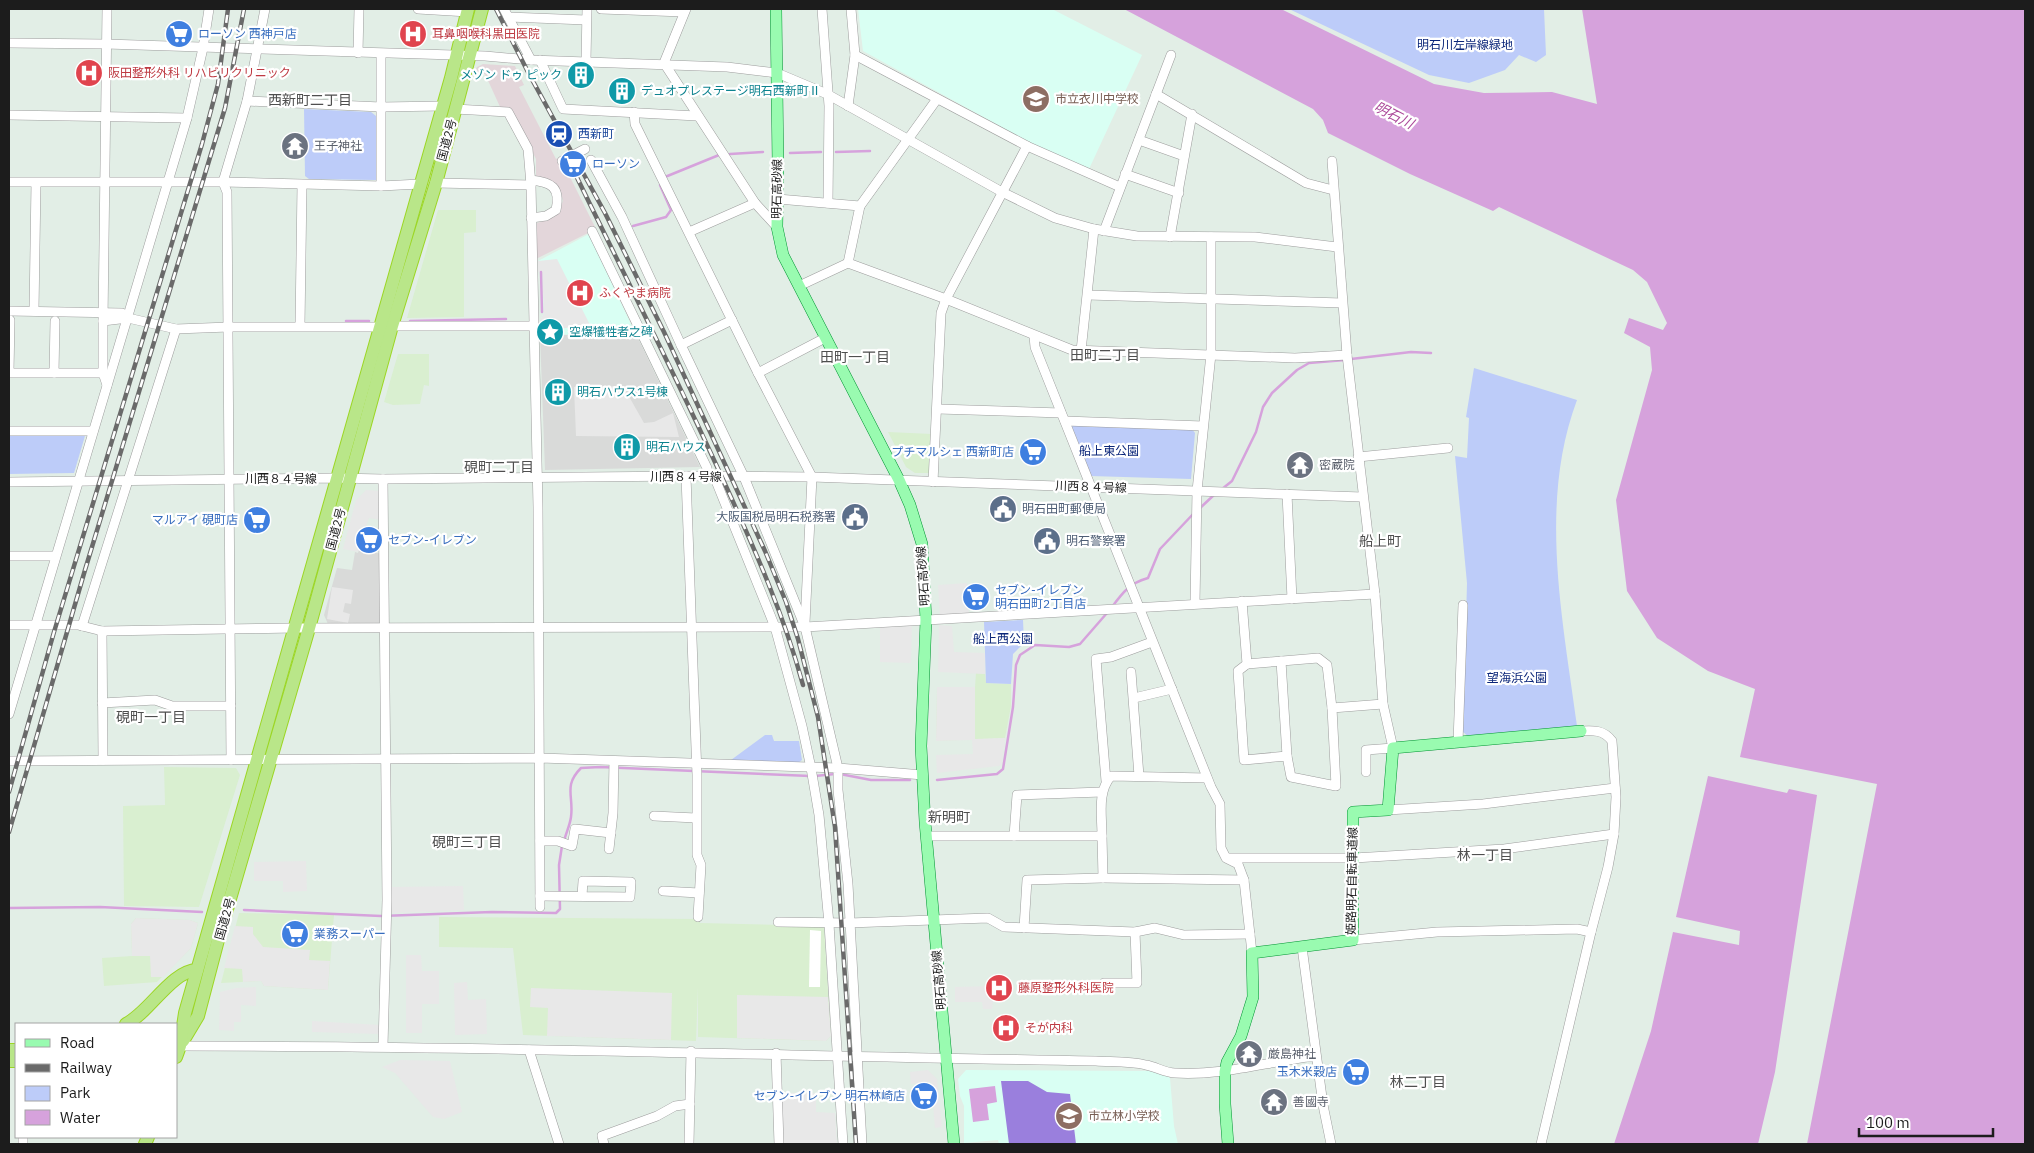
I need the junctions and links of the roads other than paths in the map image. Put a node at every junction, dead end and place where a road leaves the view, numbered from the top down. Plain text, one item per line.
1 (107, 9) edge
2 (209, 9) edge
3 (265, 9) edge
4 (359, 9) edge
5 (418, 9) edge
6 (482, 9) edge
7 (587, 9) edge
8 (601, 9) edge
9 (776, 9) edge
10 (822, 9) edge
11 (851, 9) edge
12 (468, 10) edge
13 (685, 10) edge
14 (506, 13) edge
15 (586, 20) junction
16 (9, 43) edge
17 (106, 44) junction
18 (203, 48) junction
19 (256, 49) junction
20 (358, 53) junction
21 (381, 54) junction
22 (854, 55) junction
23 (1171, 55) dead end
24 (457, 56) junction
25 (470, 56) junction
26 (535, 60) junction
27 (586, 61) junction
28 (664, 64) junction
29 (777, 73) junction
30 (827, 94) junction
31 (1156, 94) junction
32 (937, 99) junction
33 (247, 101) junction
34 (442, 106) junction
35 (848, 106) junction
36 (381, 107) junction
37 (455, 110) junction
38 (634, 112) junction
39 (1192, 114) junction
40 (9, 115) edge
41 (106, 116) junction
42 (697, 116) junction
43 (187, 118) junction
44 (908, 139) junction
45 (1139, 140) junction
46 (1027, 146) junction
47 (586, 150) dead end
48 (1184, 156) junction
49 (566, 157) dead end
50 (591, 160) dead end
51 (1332, 161) dead end
52 (1125, 174) junction
53 (9, 182) edge
54 (105, 182) junction
55 (168, 182) junction
56 (223, 182) junction
57 (531, 182) junction
58 (36, 183) junction
59 (436, 183) junction
60 (420, 184) junction
61 (302, 185) junction
62 (381, 186) junction
63 (1120, 188) junction
64 (1333, 190) junction
65 (1002, 192) junction
66 (1179, 193) junction
67 (778, 199) junction
68 (755, 203) junction
69 (828, 203) junction
70 (860, 206) junction
71 (531, 218) junction
72 (777, 227) junction
73 (1094, 229) junction
74 (592, 231) dead end
75 (1104, 231) junction
76 (689, 232) junction
77 (1170, 237) junction
78 (1211, 237) junction
79 (1337, 247) junction
80 (848, 263) junction
81 (799, 286) junction
82 (1088, 295) junction
83 (946, 299) junction
84 (1212, 299) junction
85 (1342, 303) junction
86 (34, 311) junction
87 (9, 316) edge
88 (103, 316) junction
89 (128, 318) junction
90 (55, 320) dead end
91 (732, 320) junction
92 (229, 326) junction
93 (300, 326) junction
94 (392, 326) junction
95 (533, 326) junction
96 (379, 327) junction
97 (176, 329) junction
98 (1034, 336) junction
99 (825, 338) junction
100 (681, 345) junction
101 (1081, 351) junction
102 (1211, 354) junction
103 (1347, 355) junction
104 (9, 372) edge
105 (54, 373) junction
106 (103, 373) junction
107 (758, 373) junction
108 (107, 386) junction
109 (938, 409) junction
110 (1063, 417) junction
111 (1203, 426) junction
112 (9, 431) edge
113 (93, 432) junction
114 (1448, 448) dead end
115 (1358, 457) junction
116 (686, 476) junction
117 (711, 476) junction
118 (744, 477) junction
119 (812, 477) junction
120 (344, 478) junction
121 (536, 478) junction
122 (230, 479) junction
123 (78, 480) junction
124 (128, 480) junction
125 (383, 480) junction
126 (899, 480) junction
127 (9, 482) edge
128 (934, 482) junction
129 (1091, 488) junction
130 (1197, 491) junction
131 (1287, 494) junction
132 (1362, 497) junction
133 (9, 556) edge
134 (56, 556) junction
135 (1375, 594) junction
136 (1292, 599) junction
137 (1242, 601) junction
138 (1195, 603) junction
139 (1463, 605) dead end
140 (1139, 608) junction
141 (926, 620) junction
142 (9, 625) edge
143 (35, 625) junction
144 (82, 626) junction
145 (692, 627) junction
146 (775, 627) junction
147 (805, 627) junction
148 (294, 628) junction
149 (309, 628) junction
150 (385, 628) junction
151 (539, 628) junction
152 (231, 630) junction
153 (102, 631) junction
154 (1152, 642) junction
155 (1281, 661) junction
156 (1247, 664) junction
157 (1131, 672) dead end
158 (1172, 690) junction
159 (1134, 698) junction
160 (102, 703) junction
161 (1383, 704) junction
162 (231, 706) junction
163 (1332, 708) junction
164 (9, 714) edge
165 (1581, 731) joint
166 (1458, 742) junction
167 (1393, 748) junction
168 (1287, 756) junction
169 (385, 758) junction
170 (540, 758) junction
171 (264, 759) junction
172 (103, 760) junction
173 (231, 760) junction
174 (9, 761) edge
175 (614, 761) junction
176 (695, 764) junction
177 (810, 768) junction
178 (838, 768) junction
179 (1366, 772) dead end
180 (923, 775) junction
181 (1139, 776) junction
182 (1207, 778) junction
183 (1106, 781) junction
184 (1615, 788) junction
185 (1102, 792) junction
186 (1388, 810) junction
187 (654, 816) dead end
188 (696, 818) junction
189 (610, 832) junction
190 (1614, 834) junction
191 (926, 836) junction
192 (1014, 836) junction
193 (1102, 836) junction
194 (540, 841) junction
195 (609, 849) dead end
196 (1226, 858) junction
197 (1354, 858) junction
198 (1103, 878) junction
199 (1244, 880) junction
200 (663, 891) dead end
201 (699, 893) junction
202 (540, 896) junction
203 (582, 896) junction
204 (540, 907) dead end
205 (698, 916) dead end
206 (933, 919) junction
207 (778, 922) dead end
208 (849, 923) junction
209 (829, 924) junction
210 (1024, 928) junction
211 (1135, 932) junction
212 (1591, 932) junction
213 (1250, 934) junction
214 (1353, 940) junction
215 (1302, 947) junction
216 (1252, 953) junction
217 (197, 970) junction
218 (1104, 983) dead end
219 (127, 1023) edge
220 (178, 1043) edge
221 (178, 1046) edge
222 (383, 1046) junction
223 (178, 1048) edge
224 (529, 1050) junction
225 (691, 1052) junction
226 (776, 1053) junction
227 (838, 1056) junction
228 (857, 1056) junction
229 (1316, 1056) junction
230 (946, 1058) junction
231 (1225, 1072) junction
232 (690, 1104) junction
233 (559, 1144) edge
234 (604, 1144) edge
235 (690, 1144) edge
236 (779, 1144) edge
237 (843, 1144) edge
238 (862, 1144) edge
239 (954, 1144) edge
240 (1228, 1144) edge
241 (1331, 1144) edge
242 (1541, 1144) edge

1 - 17 street
2 - 18 street
3 - 19 street
4 - 20 street
5 - 12 street
6 - 25 highway, 国道2号
7 - 15 street
8 - 13 street
9 - 29 main road, 明石高砂線
10 - 30 street
11 - 22 street
12 - 24 highway, 国道2号
13 - 28 street
14 - 15 street
14 - 26 street
15 - 27 street
16 - 17 street
17 - 18 street
17 - 41 street
18 - 19 street
18 - 43 street
19 - 20 street
19 - 33 street
20 - 21 street
21 - 24 street
21 - 36 street
22 - 32 street
22 - 35 street
23 - 31 street
24 - 25 street
24 - 34 highway, 国道2号
25 - 26 street
25 - 37 highway, 国道2号
26 - 27 street
26 - 38 street
27 - 28 street
28 - 29 street
28 - 42 street
29 - 30 street
29 - 67 main road, 明石高砂線
30 - 35 street
30 - 69 street
31 - 39 street
31 - 45 street
32 - 44 street
32 - 46 street
33 - 36 street
33 - 56 street
34 - 36 street
34 - 60 highway, 国道2号
35 - 44 street
36 - 62 street
37 - 57 street
37 - 59 highway, 国道2号
38 - 42 street
38 - 76 street
39 - 48 street
39 - 64 street
40 - 41 street
41 - 43 street
41 - 54 street
42 - 68 street
43 - 55 street
44 - 65 street
44 - 70 street
45 - 48 street
45 - 52 street
46 - 63 street
46 - 65 street
47 - 49 street
48 - 66 street
50 - 100 street
51 - 64 street
52 - 63 street
52 - 66 street
53 - 58 street
54 - 55 street
54 - 58 street
54 - 88 street
55 - 56 street
55 - 89 street
56 - 61 street
56 - 92 street
57 - 59 street
57 - 71 street
57 - 71 street
58 - 86 street
59 - 94 highway, 国道2号
60 - 62 street
60 - 96 highway, 国道2号
61 - 62 street
61 - 93 street
63 - 75 street
64 - 79 street
65 - 73 street
65 - 83 street
66 - 77 street
67 - 69 street
67 - 72 main road, 明石高砂線
68 - 72 street
68 - 76 street
69 - 70 street
70 - 80 street
71 - 95 street
72 - 81 main road, 明石高砂線
73 - 75 street
73 - 82 street
74 - 117 street
75 - 77 street
76 - 91 street
77 - 78 street
78 - 79 street
78 - 84 street
79 - 85 street
80 - 81 street
80 - 83 street
81 - 99 main road, 明石高砂線
82 - 84 street
82 - 101 street
83 - 98 street
83 - 109 street
84 - 85 street
84 - 102 street
85 - 103 street
86 - 87 street
86 - 88 street
87 - 104 street
88 - 89 street
88 - 106 street
89 - 97 street
89 - 108 street
90 - 105 street
91 - 100 street
91 - 107 street
92 - 93 street
92 - 97 street
92 - 122 street
93 - 96 street
94 - 95 street
94 - 120 highway, 国道2号
95 - 121 street
96 - 120 highway, 国道2号
97 - 124 street
98 - 101 street
98 - 110 street
99 - 107 street
99 - 126 main road, 明石高砂線
100 - 118 street
101 - 102 street
102 - 103 street
102 - 111 street
103 - 115 street
104 - 105 street
105 - 106 street
106 - 108 street
107 - 119 street
108 - 113 street
109 - 110 street
109 - 128 street
110 - 111 street
110 - 129 street
111 - 130 street
112 - 113 street
113 - 123 street
114 - 115 street
115 - 132 street
116 - 117 street, 川西８４号線
116 - 121 street, 川西８４号線
116 - 145 street
117 - 118 street, 川西８４号線
117 - 146 street
118 - 119 street, 川西８４号線
118 - 147 street
119 - 126 street, 川西８４号線
119 - 147 street
120 - 122 street, 川西８４号線
120 - 125 street, 川西８４号線
120 - 148 highway, 国道2号
120 - 149 highway, 国道2号
121 - 125 street, 川西８４号線
121 - 151 street
122 - 124 street, 川西８４号線
122 - 152 street
123 - 124 street, 川西８４号線
123 - 127 street, 川西８４号線
123 - 134 street
124 - 144 street
125 - 150 street
126 - 128 street, 川西８４号線
126 - 141 main road, 明石高砂線
128 - 129 street, 川西８４号線
129 - 130 street, 川西８４号線
129 - 140 street
130 - 131 street, 川西８４号線
130 - 138 street
131 - 132 street, 川西８４号線
131 - 136 street
132 - 135 street
133 - 134 street
134 - 143 street
135 - 136 street
135 - 161 street
136 - 137 street
137 - 138 street
137 - 156 street
138 - 140 street
139 - 166 street
140 - 141 street
140 - 154 street
141 - 147 street
141 - 180 main road, 明石高砂線
142 - 143 street
143 - 144 street
143 - 164 street
144 - 153 street
145 - 146 street
145 - 151 street
145 - 176 street
146 - 147 street
146 - 177 street
147 - 178 street
148 - 149 street
148 - 152 street
148 - 171 highway, 国道2号
149 - 150 street
149 - 171 highway, 国道2号
150 - 151 street
150 - 169 street
151 - 170 street
152 - 153 street
152 - 162 street
153 - 160 street
154 - 158 street
154 - 183 street
155 - 156 street
155 - 163 street
155 - 168 street
156 - 168 street
157 - 159 street
158 - 159 street
158 - 182 street
159 - 181 street
160 - 162 street
160 - 172 street
161 - 163 street
161 - 167 street
162 - 173 street
163 - 168 street
165 - 166 main road
165 - 184 street
166 - 167 main road
167 - 179 street
167 - 186 main road
169 - 170 street
169 - 171 street
169 - 222 street
170 - 175 street
170 - 194 street
171 - 173 street
171 - 217 highway, 国道2号
171 - 221 highway, 国道2号
172 - 173 street
172 - 174 street
175 - 176 street
175 - 189 street
176 - 177 street
176 - 188 street
177 - 178 street
177 - 209 street
178 - 180 street
178 - 208 street
180 - 191 main road, 明石高砂線
181 - 182 street
181 - 183 street
182 - 196 street
183 - 185 street
184 - 186 street
184 - 190 street
185 - 192 street
185 - 193 street
186 - 197 main road, 姫路明石自転車道線
187 - 188 street
188 - 201 street
189 - 194 street
189 - 195 street
190 - 197 street
190 - 212 street
191 - 192 street
191 - 206 main road, 明石高砂線
192 - 193 street
193 - 198 street
194 - 202 street
196 - 197 street
196 - 199 street
197 - 214 main road, 姫路明石自転車道線
198 - 199 street
198 - 210 street
199 - 213 street
200 - 201 street
201 - 205 street
202 - 203 street
202 - 204 street
203 - 203 street
206 - 208 street
206 - 210 street
206 - 230 main road, 明石高砂線
207 - 209 street
208 - 209 street
208 - 228 street
209 - 227 street
210 - 211 street
211 - 213 street
211 - 218 street
212 - 214 street
212 - 242 street
213 - 216 street
214 - 215 main road, 姫路明石自転車道線
215 - 216 main road, 姫路明石自転車道線
215 - 229 street
216 - 231 main road
217 - 219 highway
217 - 220 highway, 国道2号
222 - 223 street
222 - 224 street
224 - 225 street
224 - 233 street
225 - 226 street
225 - 232 street
226 - 227 street
226 - 236 street
227 - 228 street
227 - 237 street
228 - 230 street
228 - 238 street
229 - 231 street
229 - 241 street
230 - 231 street
230 - 239 main road, 明石高砂線
231 - 240 main road
232 - 234 street
232 - 235 street

